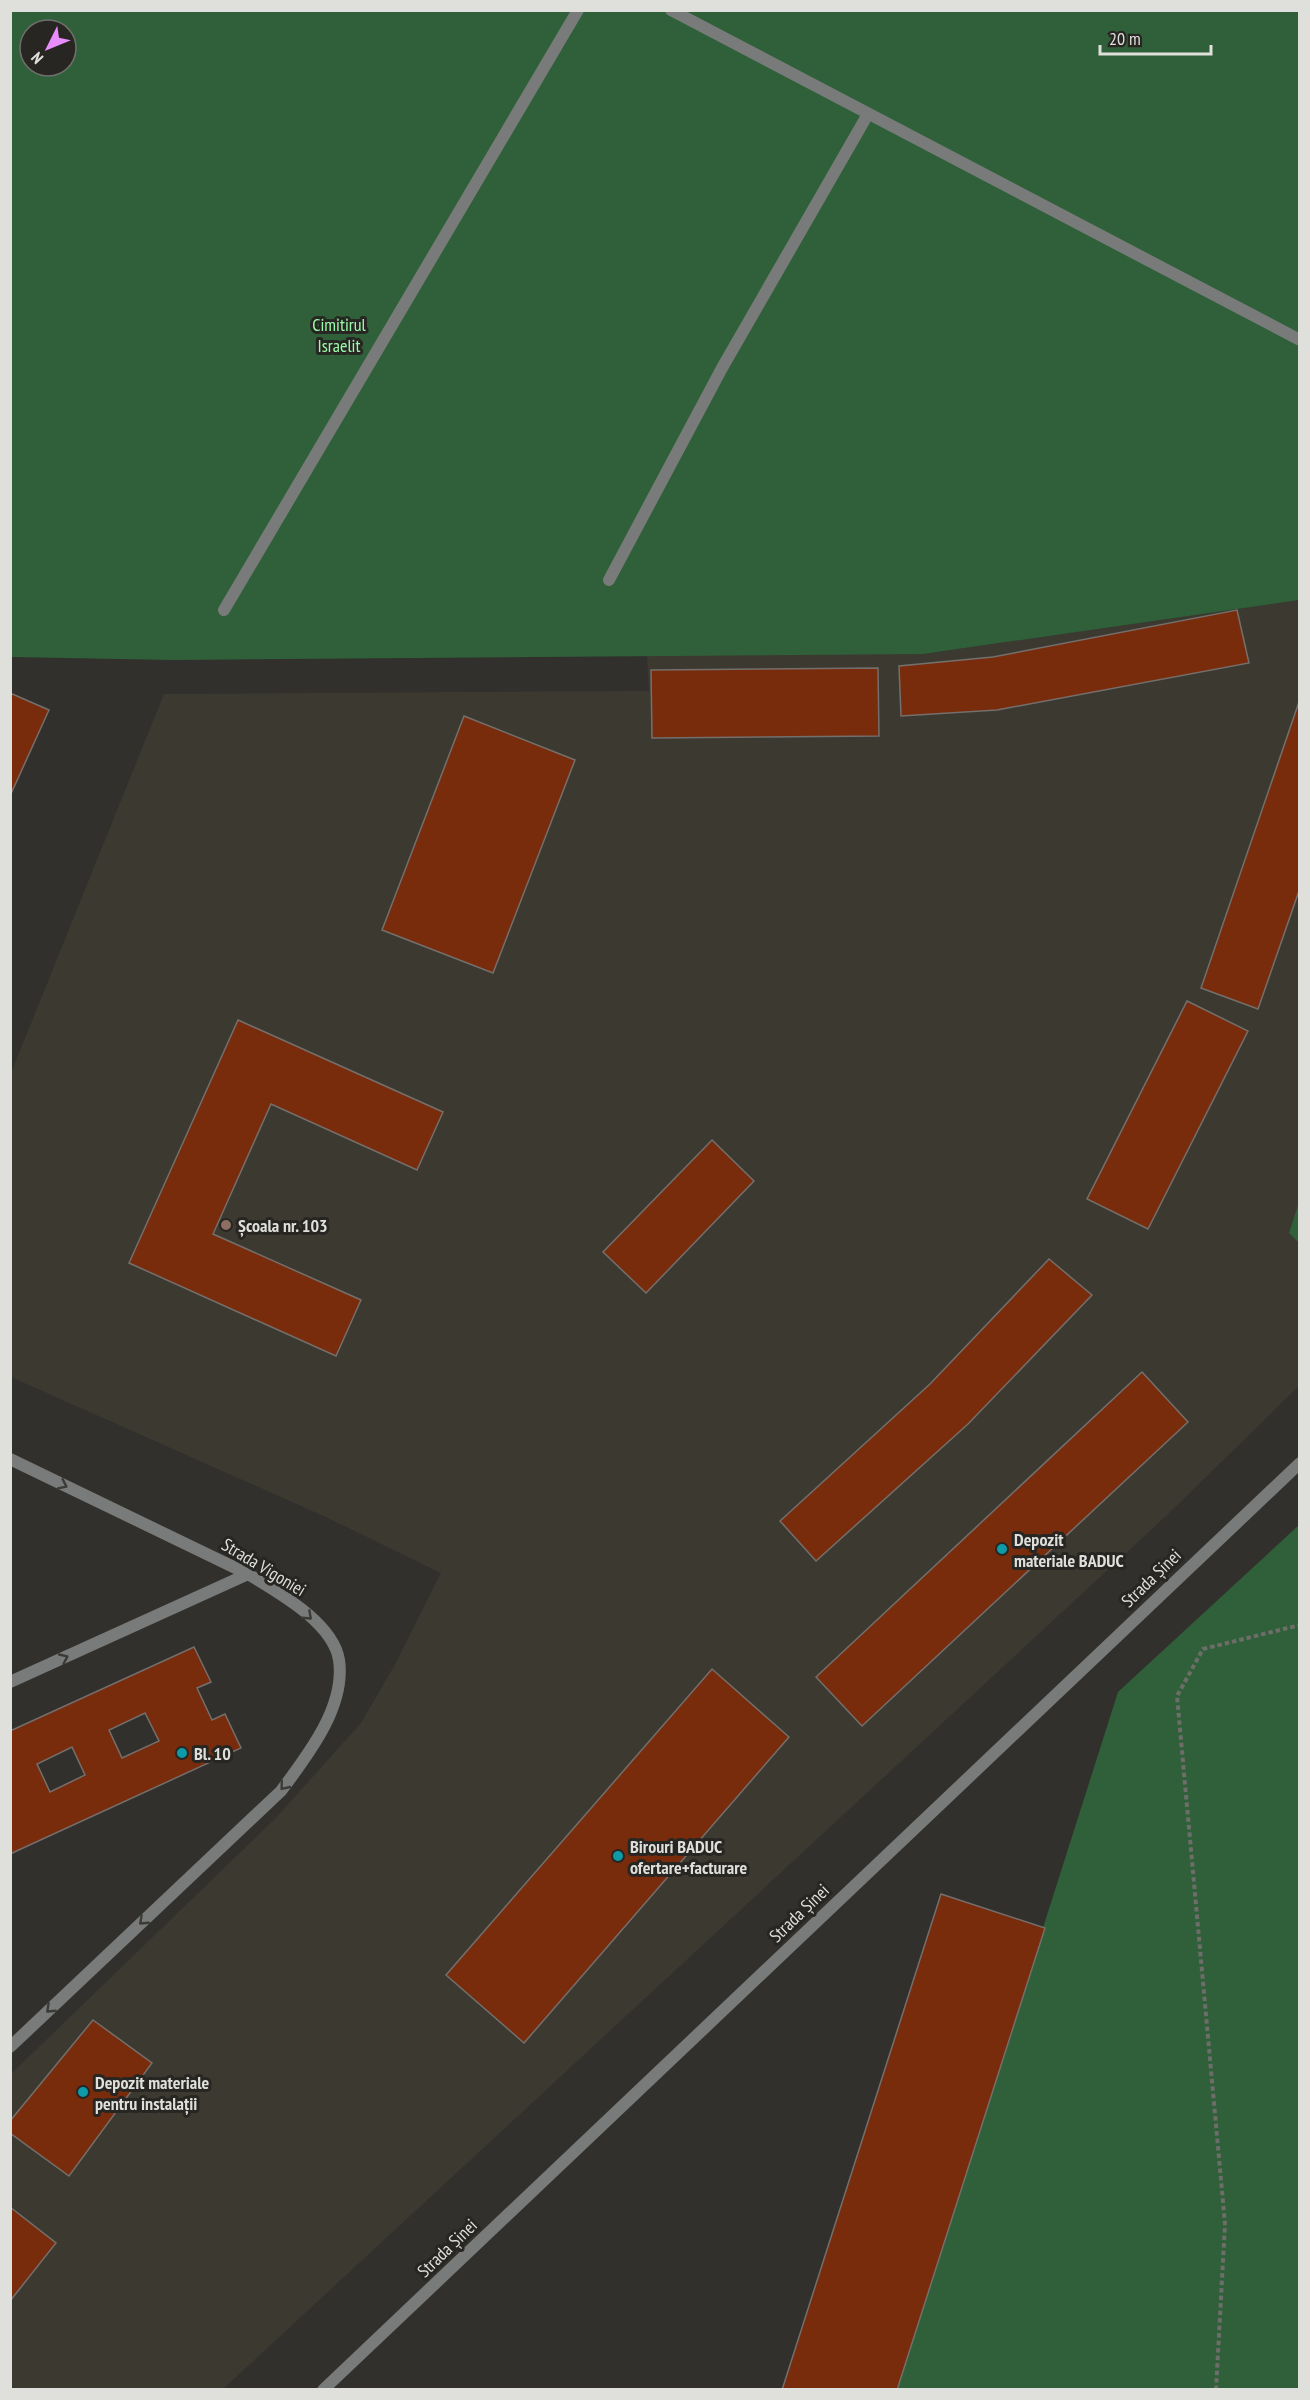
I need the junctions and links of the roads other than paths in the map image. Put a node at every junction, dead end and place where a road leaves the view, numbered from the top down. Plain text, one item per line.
1 (578, 10) edge
2 (671, 10) edge
3 (868, 114) junction
4 (1299, 340) edge
5 (609, 580) dead end
6 (224, 610) dead end
7 (10, 1459) edge
8 (1299, 1463) edge
9 (248, 1574) junction
10 (10, 1682) edge
11 (10, 2047) edge
12 (323, 2390) edge

1 - 6 street
2 - 3 street
3 - 4 street
3 - 5 street
7 -> 9 street, Strada Vigoniei
8 - 12 street, Strada Șinei
10 -> 9 street
9 -> 11 street, Strada Vigoniei

